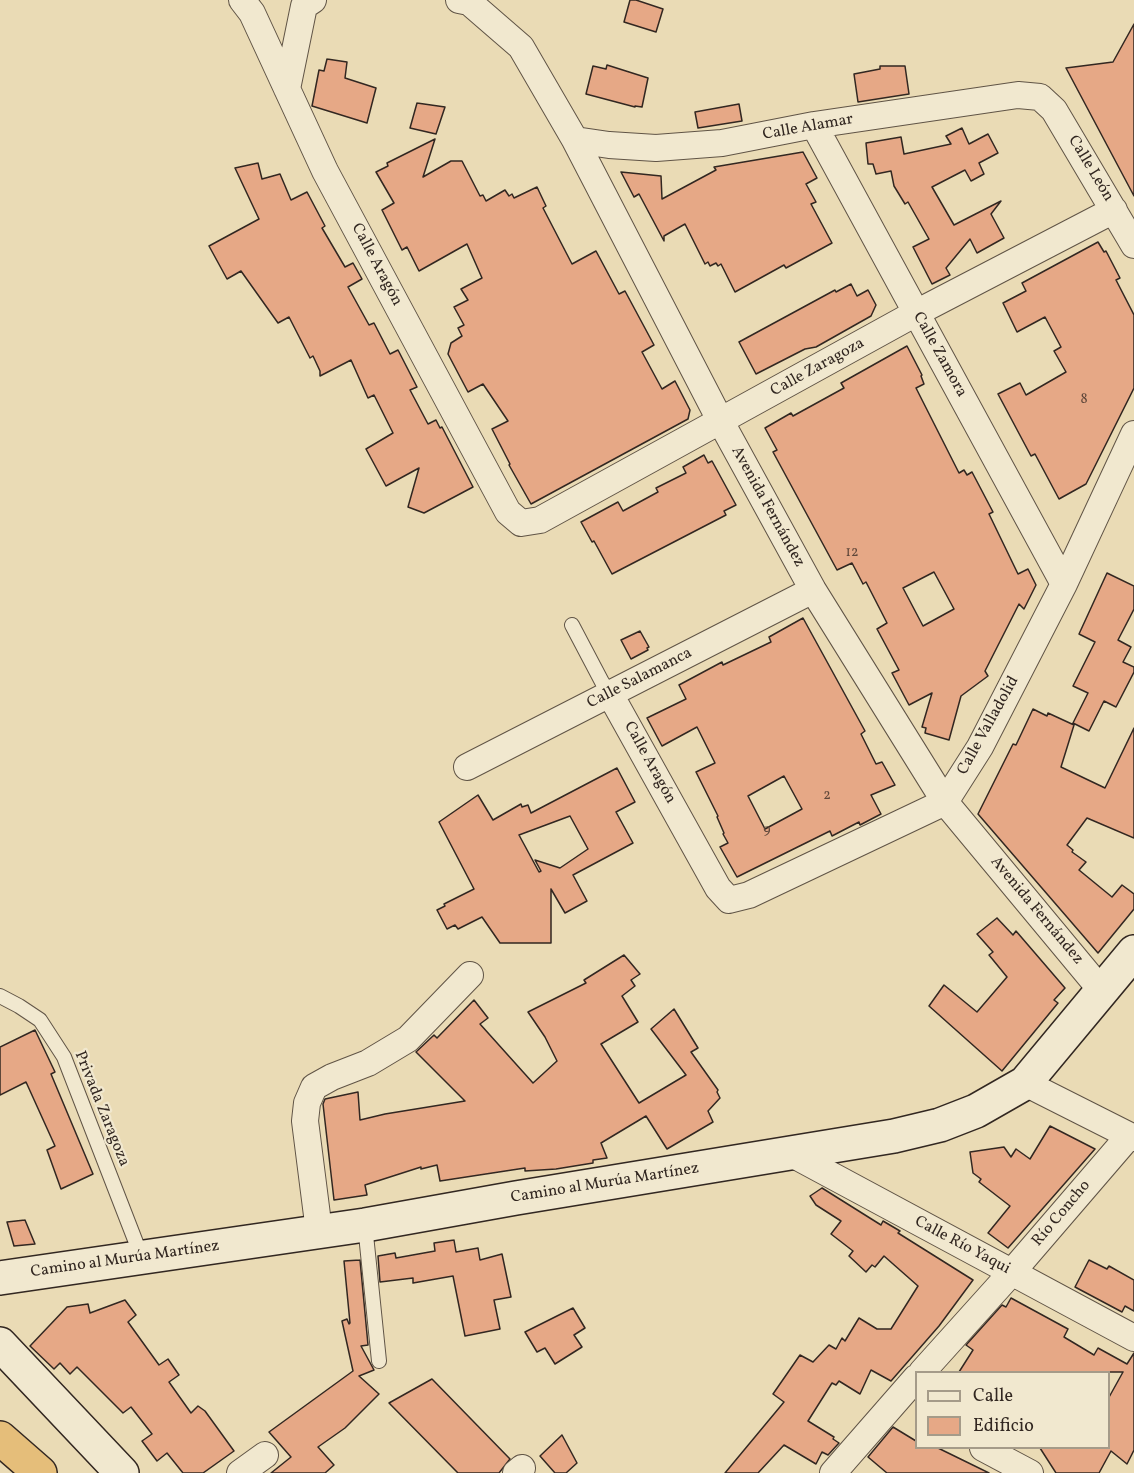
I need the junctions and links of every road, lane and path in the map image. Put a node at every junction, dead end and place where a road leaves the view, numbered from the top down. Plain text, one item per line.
1 (242, 0) edge
2 (314, 0) edge
3 (464, 1) edge
4 (287, 89) junction
5 (1040, 97) joint
6 (814, 126) junction
7 (575, 140) junction
8 (1114, 210) junction
9 (1134, 245) edge
10 (916, 313) junction
11 (721, 422) junction
12 (1134, 434) edge
13 (521, 523) joint
14 (1064, 584) junction
15 (813, 590) junction
16 (572, 624) dead end
17 (610, 694) junction
18 (467, 767) dead end
19 (945, 802) junction
20 (1134, 952) edge
21 (470, 975) dead end
22 (1102, 991) junction
23 (0, 996) edge
24 (1025, 1083) junction
25 (1131, 1137) edge
26 (790, 1153) junction
27 (365, 1225) junction
28 (318, 1231) junction
29 (142, 1258) junction
30 (1012, 1272) junction
31 (2, 1279) edge
32 (1134, 1338) edge
33 (0, 1344) edge
34 (379, 1361) dead end
35 (923, 1371) edge
36 (0, 1379) edge
37 (915, 1381) edge
38 (906, 1406) edge
39 (0, 1438) edge
40 (985, 1449) edge
41 (265, 1455) dead end
42 (39, 1473) edge
43 (106, 1473) edge
44 (122, 1473) edge
45 (240, 1473) edge
46 (833, 1473) edge
47 (1029, 1473) edge

1 - 4 street, Calle Aragón
2 - 4 street
3 - 7 street, Avenida Fernández
4 - 13 street, Calle Aragón
5 - 6 street, Calle Alamar
5 - 8 street, Calle León
6 - 7 street, Calle Alamar
6 - 10 street, Calle Zamora
7 - 11 street, Avenida Fernández
8 - 9 street, Calle León
8 - 10 street, Calle Zaragoza
10 - 11 street, Calle Zaragoza
10 - 14 street, Calle Zamora
11 - 13 street, Calle Zaragoza
11 - 15 street, Avenida Fernández
12 - 14 street, Calle Valladolid
14 - 19 street, Calle Valladolid
15 - 17 street, Calle Salamanca
15 - 19 street, Avenida Fernández
16 - 17 lane, Calle Aragón
17 - 18 street, Calle Salamanca
17 - 19 street, Calle Aragón
19 - 22 street, Avenida Fernández
20 - 22 street, Camino al Murúa Martínez
21 - 28 street
22 - 24 street, Camino al Murúa Martínez
23 - 29 lane, Privada Zaragoza
24 - 25 street
24 - 26 street, Camino al Murúa Martínez
25 - 30 street, Río Concho
26 - 27 street, Camino al Murúa Martínez
26 - 30 street, Calle Río Yaqui
27 - 28 street, Camino al Murúa Martínez
27 - 34 lane
28 - 29 street, Camino al Murúa Martínez
29 - 31 street, Camino al Murúa Martínez
30 - 32 street, Calle Río Yaqui
30 - 35 street, Río Concho
33 - 44 street
36 - 43 street
37 - 38 street
38 - 46 street
39 - 42 highway
40 - 47 street
41 - 45 street

